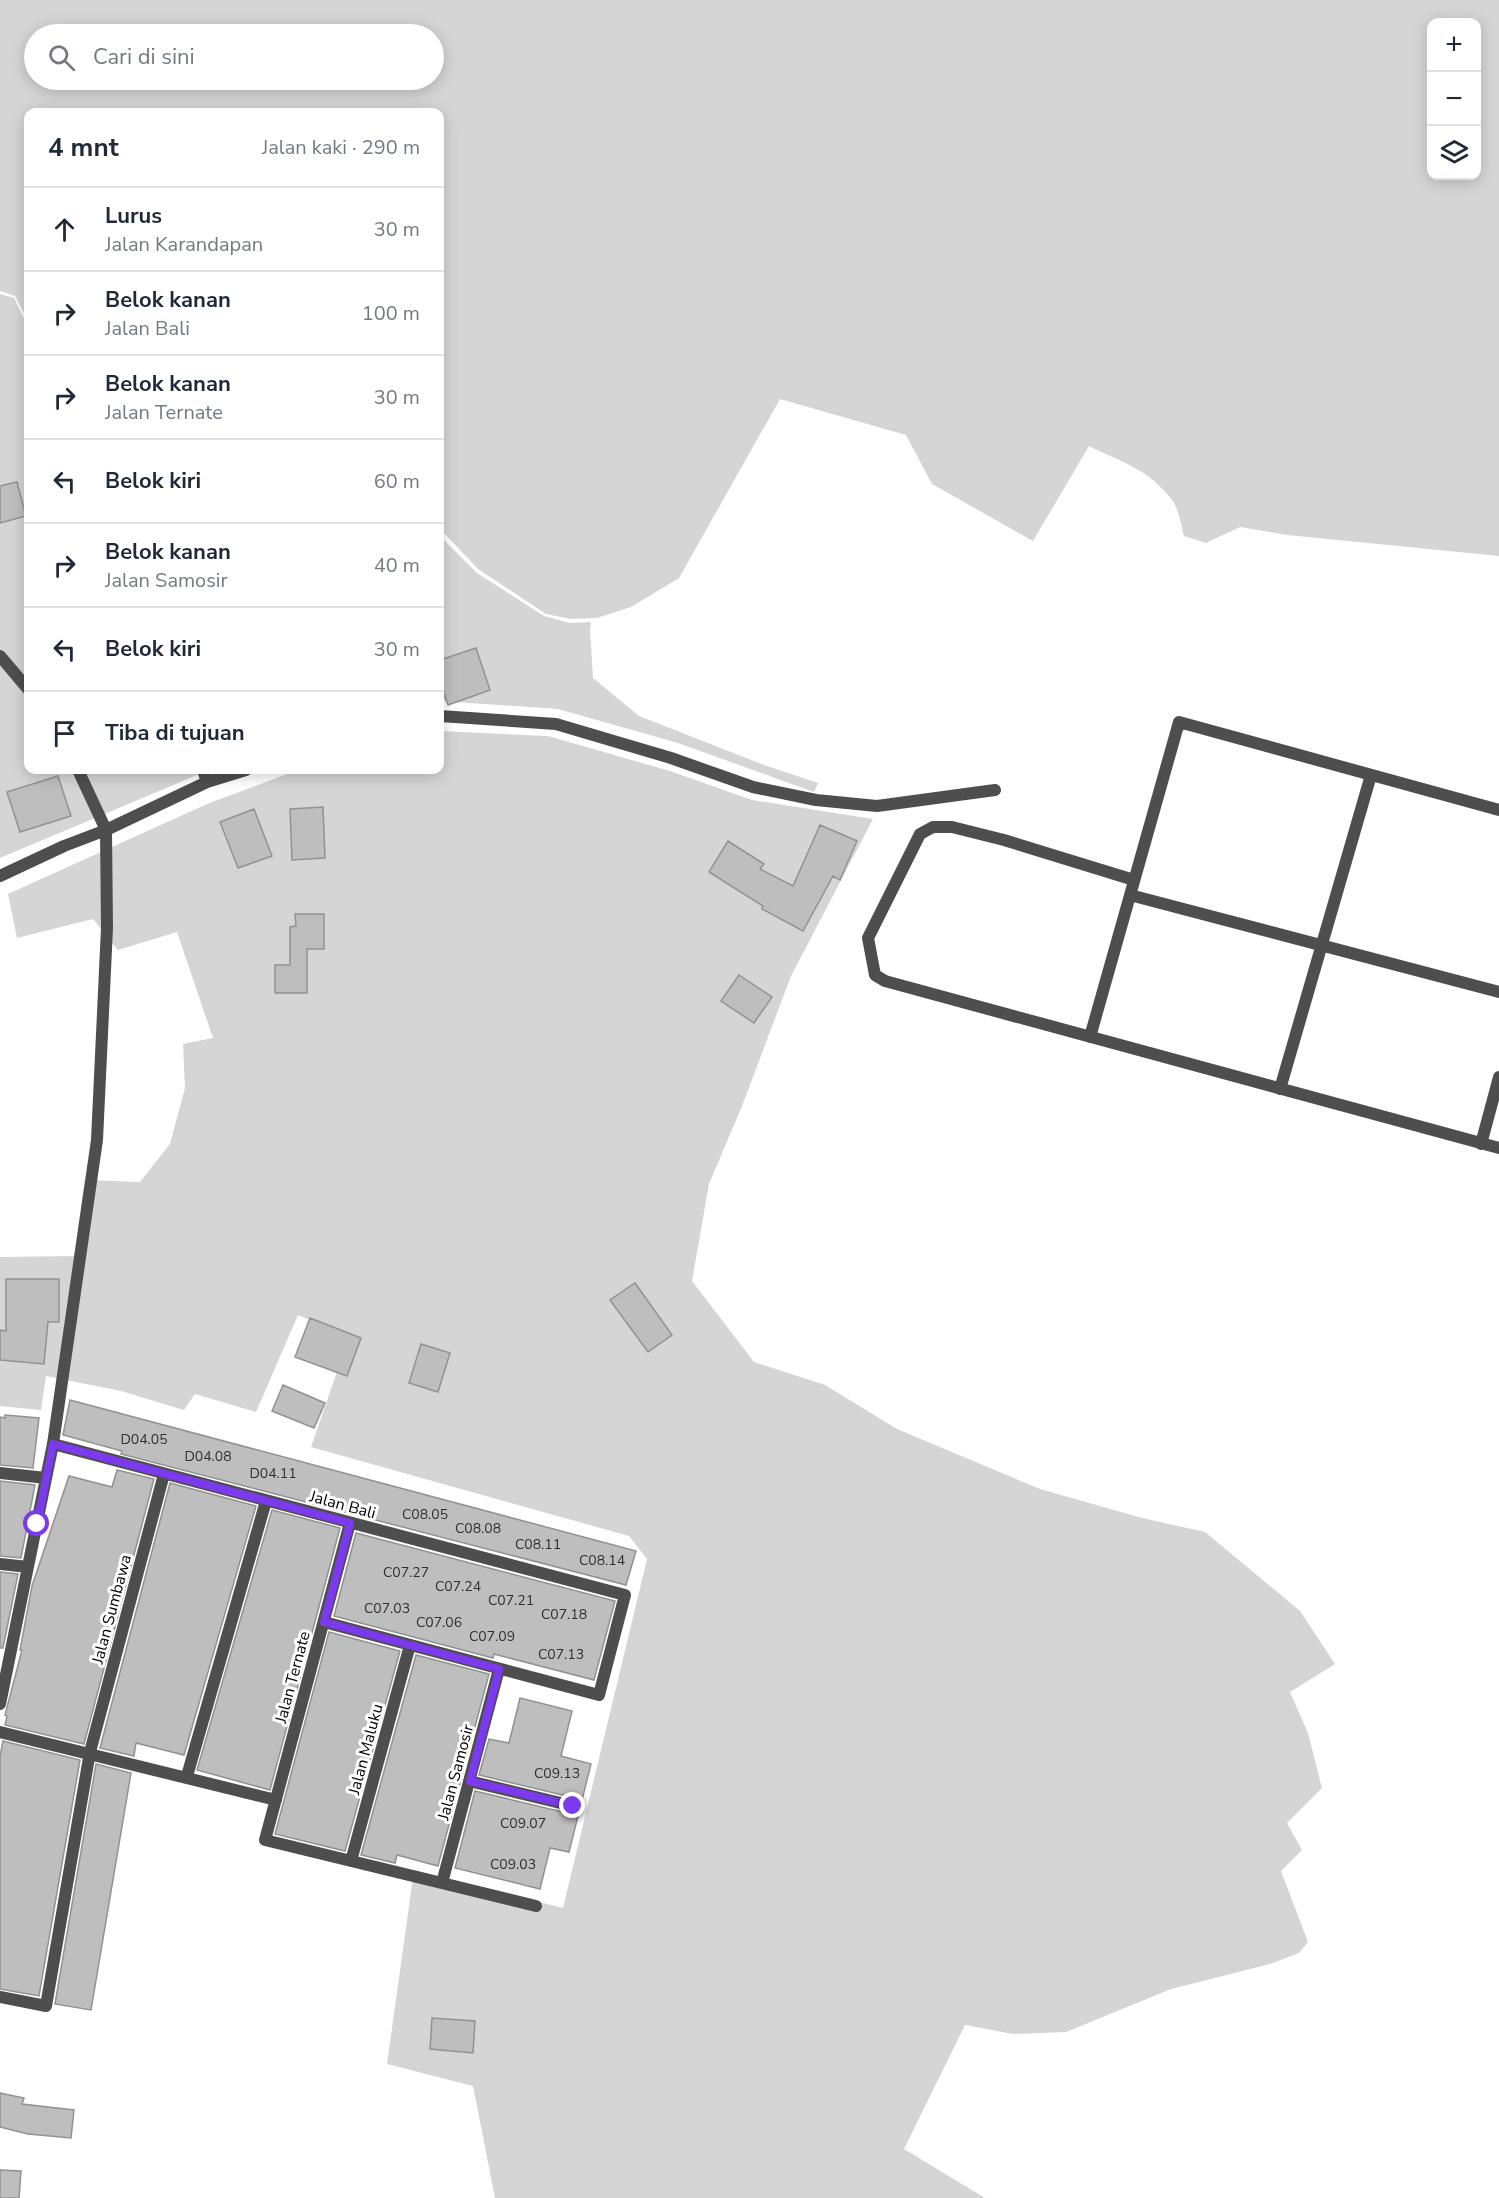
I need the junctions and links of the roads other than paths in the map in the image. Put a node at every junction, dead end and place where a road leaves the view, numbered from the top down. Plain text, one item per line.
1 (0, 656) edge
2 (24, 684) edge
3 (444, 716) edge
4 (80, 774) edge
5 (1371, 775) junction
6 (205, 776) edge
7 (995, 790) dead end
8 (1499, 810) edge
9 (106, 830) junction
10 (0, 876) edge
11 (1134, 880) junction
12 (1130, 896) junction
13 (1322, 945) junction
14 (1499, 992) edge
15 (1090, 1037) junction
16 (1499, 1077) edge
17 (1280, 1089) junction
18 (1481, 1144) junction
19 (1499, 1148) edge
20 (53, 1444) junction
21 (0, 1473) edge
22 (164, 1474) junction
23 (46, 1478) junction
24 (266, 1501) junction
25 (350, 1523) junction
26 (0, 1564) edge
27 (28, 1566) junction
28 (324, 1622) junction
29 (410, 1645) junction
30 (5, 1655) edge
31 (499, 1669) junction
32 (0, 1704) edge
33 (0, 1732) edge
34 (90, 1752) junction
35 (187, 1776) junction
36 (470, 1781) junction
37 (276, 1800) junction
38 (573, 1806) dead end
39 (351, 1861) junction
40 (442, 1883) junction
41 (536, 1906) dead end
42 (0, 1997) edge

1 - 2 street
3 - 7 street
4 - 9 street
5 - 8 street
5 - 11 street
5 - 13 street
6 - 9 street
9 - 10 street
9 - 20 street
11 - 12 street
11 - 15 street
12 - 13 street
12 - 15 street
13 - 14 street
13 - 17 street
15 - 17 street
16 - 18 street
17 - 18 street
18 - 19 street
20 - 22 street, Jalan Bali
20 - 23 street
21 - 23 street
22 - 24 street, Jalan Bali
22 - 34 street, Jalan Sumbawa
23 - 27 street
24 - 25 street, Jalan Bali
24 - 35 street
25 - 28 street, Jalan Ternate
25 - 31 street, Jalan Bali
26 - 27 street
27 - 30 street
28 - 29 street
28 - 37 street, Jalan Ternate
29 - 31 street
29 - 39 street, Jalan Maluku
30 - 32 street
31 - 36 street, Jalan Samosir
33 - 34 street
34 - 35 street
34 - 42 street, Jalan Sumbawa
35 - 37 street
36 - 38 street
36 - 40 street, Jalan Samosir
37 - 39 street, Jalan Ternate
39 - 40 street
40 - 41 street

